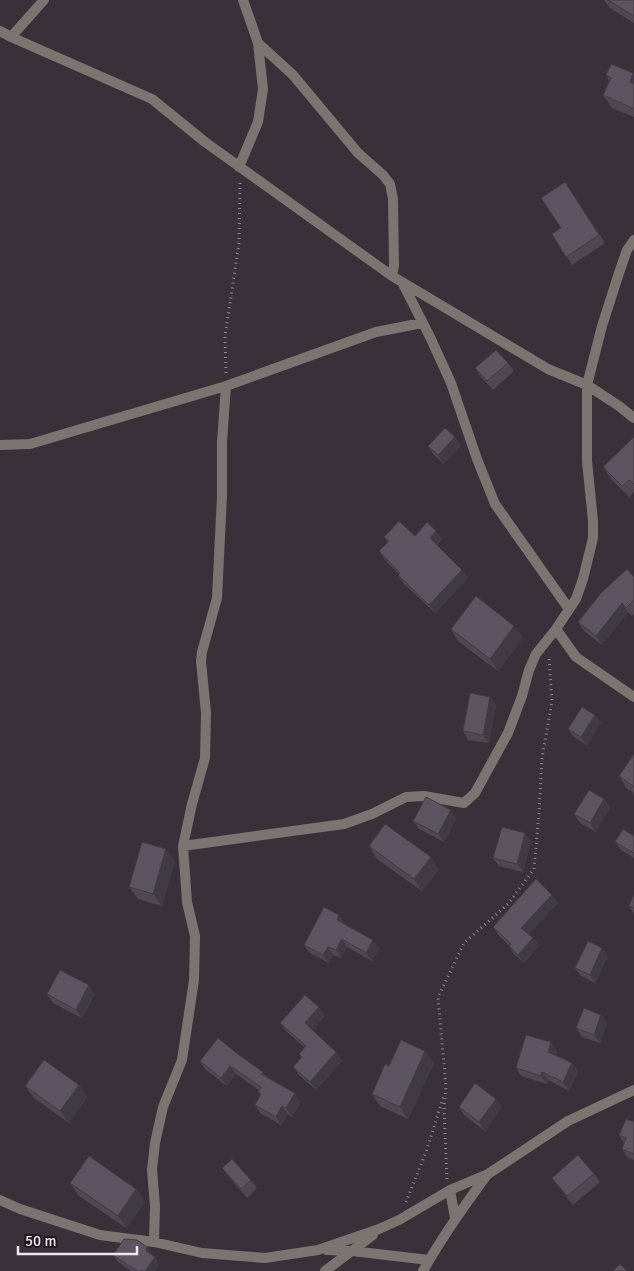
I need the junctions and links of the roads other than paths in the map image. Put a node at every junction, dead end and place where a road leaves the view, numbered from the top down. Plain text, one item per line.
1 (44, 0) edge
2 (244, 0) edge
3 (0, 30) edge
4 (11, 38) junction
5 (258, 44) junction
6 (239, 167) junction
7 (634, 240) edge
8 (397, 278) junction
9 (422, 323) junction
10 (587, 385) junction
11 (226, 386) junction
12 (634, 418) edge
13 (0, 445) edge
14 (569, 608) junction
15 (556, 628) junction
16 (634, 696) edge
17 (183, 846) junction
18 (634, 1090) edge
19 (488, 1174) junction
20 (450, 1190) junction
21 (0, 1200) edge
22 (455, 1218) junction
23 (379, 1230) junction
24 (154, 1242) junction
25 (318, 1250) junction
26 (352, 1251) junction
27 (429, 1260) junction
28 (326, 1271) edge
29 (423, 1271) edge

1 - 4 street
2 - 5 street
3 - 4 street
4 - 6 street
5 - 6 street
5 - 8 street
6 - 8 street
7 - 10 street
8 - 9 street
8 - 10 street
9 - 11 street
9 - 14 street
10 - 12 street
10 - 14 street
11 - 13 street
11 - 17 street
14 - 15 street
15 - 16 street
15 - 17 street
17 - 24 street
18 - 19 street
19 - 20 street
19 - 22 street
20 - 22 street
20 - 23 street
21 - 24 street
22 - 27 street
23 - 25 street
23 - 26 street
24 - 25 street
25 - 26 street
26 - 27 street
26 - 28 street
27 - 29 street

